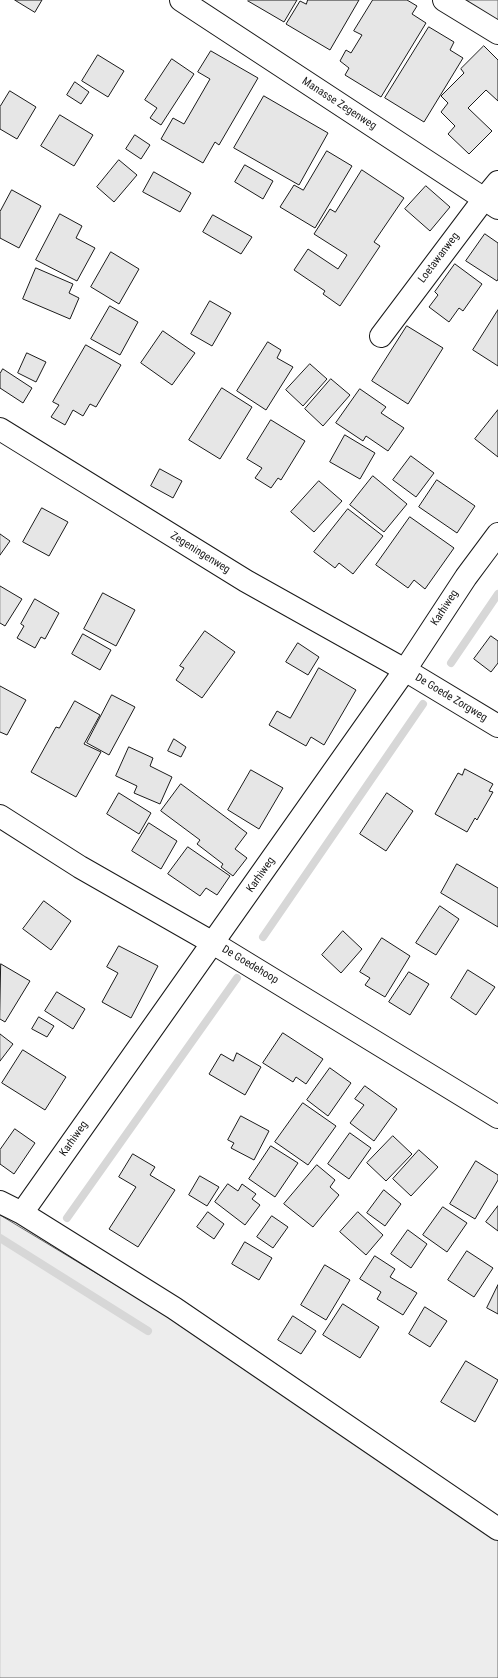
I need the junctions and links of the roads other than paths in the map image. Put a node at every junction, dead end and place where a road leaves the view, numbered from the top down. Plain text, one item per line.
1 (181, 0) edge
2 (444, 0) edge
3 (498, 33) edge
4 (498, 182) edge
5 (491, 203) edge
6 (382, 336) dead end
7 (0, 429) edge
8 (498, 534) edge
9 (405, 670) junction
10 (498, 726) edge
11 (0, 816) edge
12 (213, 943) junction
13 (498, 1117) edge
14 (0, 1202) edge
15 (22, 1213) junction
16 (498, 1529) edge

1 - 5 street, Manasse Zegenweg
2 - 3 street
4 - 5 street, Loetawanweg
5 - 6 street, Loetawanweg
7 - 9 street, Zegeningenweg
8 - 9 street, Karhiweg
9 - 10 street, De Goede Zorgweg
9 - 12 street, Karhiweg
11 - 12 street, De Goedehoop
12 - 13 street, De Goedehoop
12 - 15 street, Karhiweg
14 - 15 street
15 - 16 street

